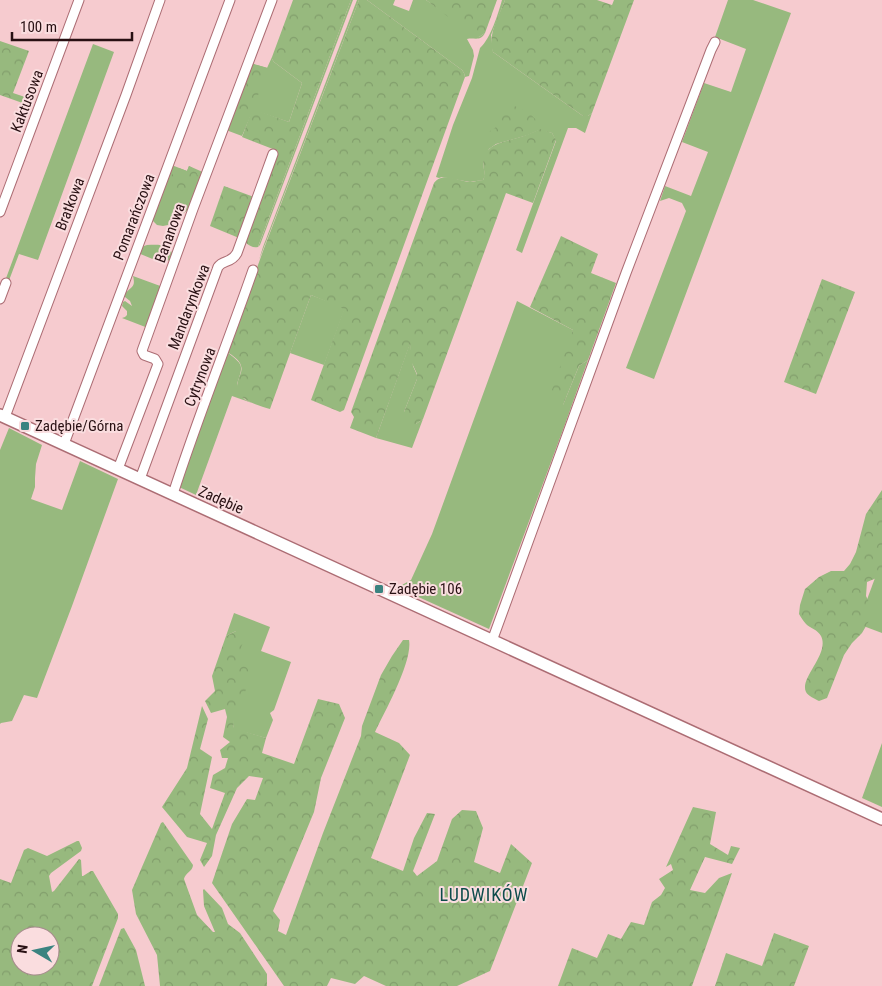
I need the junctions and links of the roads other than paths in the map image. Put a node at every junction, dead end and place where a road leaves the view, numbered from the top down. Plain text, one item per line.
1 (79, 0) edge
2 (160, 0) edge
3 (230, 0) edge
4 (272, 0) edge
5 (714, 42) dead end
6 (273, 154) dead end
7 (0, 212) edge
8 (253, 270) dead end
9 (6, 283) dead end
10 (0, 299) edge
11 (2, 416) edge
12 (64, 444) junction
13 (118, 469) junction
14 (140, 479) junction
15 (174, 494) junction
16 (492, 641) junction
17 (882, 819) edge

1 - 7 street, Kaktusowa
2 - 11 street, Bratkowa
3 - 12 street, Pomarańczowa
4 - 13 street, Bananowa
5 - 16 street
6 - 14 street, Mandarynkowa
8 - 15 street, Cytrynowa
9 - 10 street
11 - 12 street, Zadębie
12 - 13 street, Zadębie
13 - 14 street, Zadębie
14 - 15 street, Zadębie
15 - 16 street, Zadębie
16 - 17 street, Zadębie

